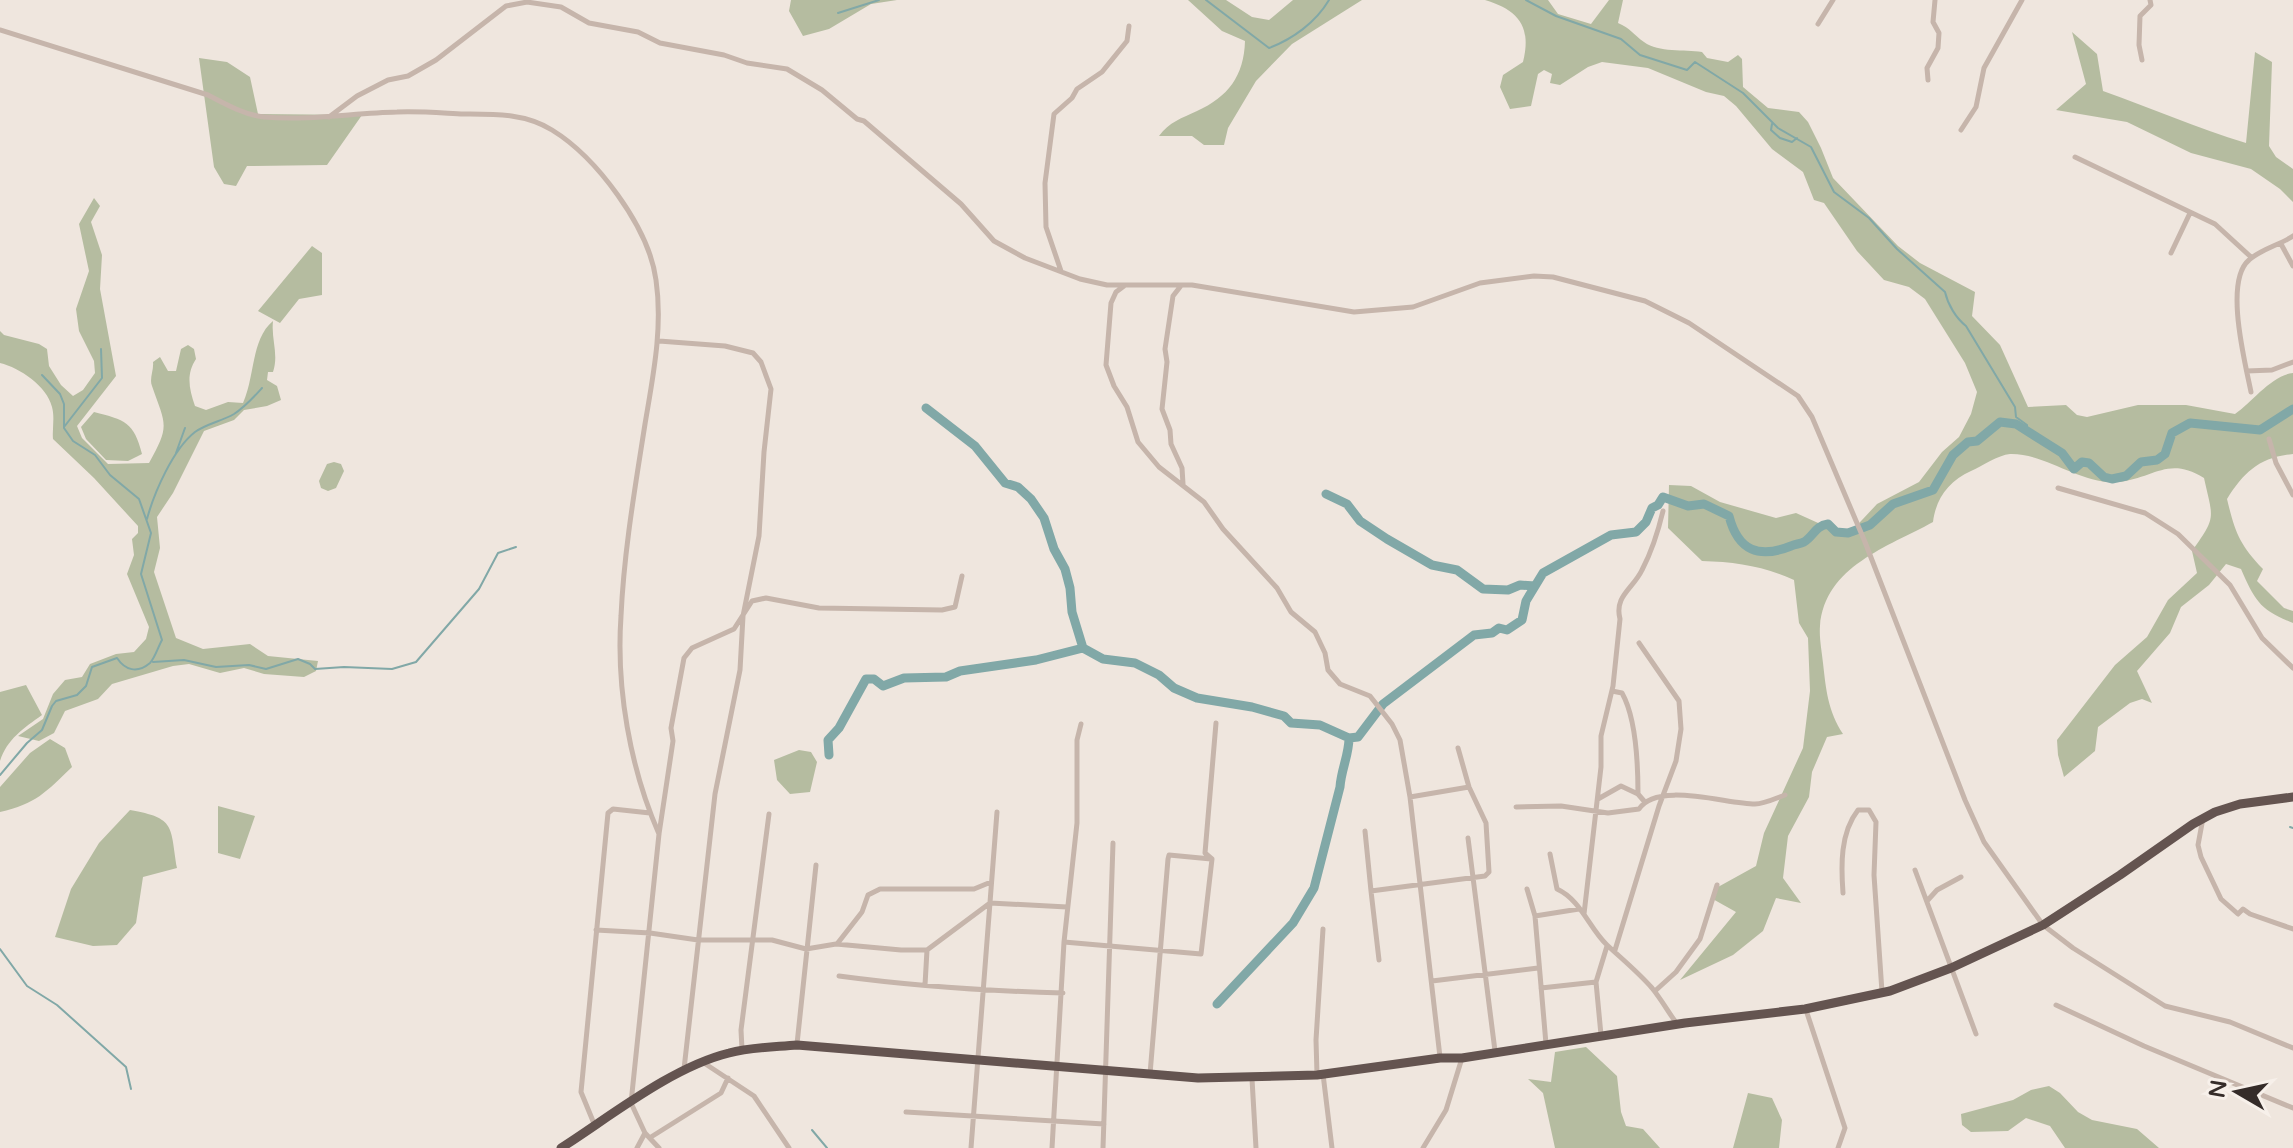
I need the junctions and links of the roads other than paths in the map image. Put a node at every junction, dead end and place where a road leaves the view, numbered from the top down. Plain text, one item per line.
1 (1833, 0) edge
2 (1935, 0) edge
3 (2022, 0) edge
4 (2150, 0) edge
5 (1818, 24) dead end
6 (1129, 26) dead end
7 (0, 30) edge
8 (2142, 60) dead end
9 (1928, 80) dead end
10 (329, 117) junction
11 (1961, 130) dead end
12 (2075, 157) dead end
13 (2190, 213) junction
14 (2293, 236) edge
15 (2281, 244) junction
16 (2171, 253) dead end
17 (2251, 257) junction
18 (2293, 266) edge
19 (1062, 272) junction
20 (1125, 285) junction
21 (1180, 286) junction
22 (659, 341) junction
23 (2293, 362) edge
24 (2247, 371) junction
25 (2251, 392) dead end
26 (2269, 439) dead end
27 (1183, 484) junction
28 (2058, 488) dead end
29 (2293, 495) edge
30 (1663, 511) dead end
31 (962, 576) dead end
32 (743, 616) junction
33 (1639, 643) dead end
34 (2293, 668) edge
35 (1612, 691) junction
36 (1216, 723) dead end
37 (1081, 724) dead end
38 (1458, 748) dead end
39 (1469, 787) junction
40 (1638, 794) junction
41 (1785, 795) dead end
42 (1410, 797) junction
43 (2293, 797) edge
44 (1662, 798) junction
45 (1597, 799) junction
46 (1644, 801) junction
47 (1516, 807) dead end
48 (997, 812) dead end
49 (1595, 812) junction
50 (650, 813) junction
51 (769, 814) dead end
52 (2204, 817) junction
53 (1365, 831) dead end
54 (659, 834) junction
55 (1468, 838) dead end
56 (1113, 843) dead end
57 (1550, 854) dead end
58 (1212, 859) junction
59 (816, 865) dead end
60 (1915, 870) dead end
61 (1961, 877) dead end
62 (1473, 879) junction
63 (991, 882) junction
64 (1717, 885) dead end
65 (1419, 886) junction
66 (1527, 889) dead end
67 (1371, 891) junction
68 (1843, 893) dead end
69 (1927, 902) junction
70 (990, 903) junction
71 (1067, 907) junction
72 (1582, 912) junction
73 (1535, 916) junction
74 (2043, 925) junction
75 (1323, 929) dead end
76 (2293, 929) edge
77 (596, 930) junction
78 (650, 933) junction
79 (698, 940) junction
80 (754, 940) junction
81 (1064, 942) junction
82 (836, 944) junction
83 (1111, 945) junction
84 (1607, 946) junction
85 (806, 949) junction
86 (927, 950) junction
87 (1615, 950) junction
88 (1159, 951) junction
89 (1379, 960) dead end
90 (1538, 968) junction
91 (1951, 968) junction
92 (1484, 974) junction
93 (839, 976) dead end
94 (1432, 981) junction
95 (1596, 982) junction
96 (925, 985) junction
97 (1541, 988) junction
98 (982, 990) junction
99 (1655, 991) junction
100 (1063, 993) junction
101 (1882, 993) junction
102 (2056, 1005) dead end
103 (1805, 1009) junction
104 (1678, 1025) junction
105 (1976, 1034) dead end
106 (1601, 1036) junction
107 (797, 1045) junction
108 (1546, 1045) junction
109 (2293, 1048) edge
110 (742, 1050) junction
111 (1495, 1051) junction
112 (1440, 1058) junction
113 (1462, 1058) junction
114 (978, 1061) junction
115 (701, 1062) junction
116 (1058, 1067) junction
117 (684, 1070) junction
118 (1105, 1071) junction
119 (1150, 1075) junction
120 (1320, 1075) junction
121 (728, 1078) junction
122 (1252, 1079) junction
123 (631, 1103) junction
124 (2293, 1108) edge
125 (906, 1112) dead end
126 (975, 1116) junction
127 (1054, 1121) junction
128 (1104, 1124) junction
129 (595, 1126) junction
130 (648, 1135) junction
131 (563, 1147) edge
132 (637, 1148) edge
133 (659, 1148) edge
134 (789, 1148) edge
135 (971, 1148) edge
136 (1052, 1148) edge
137 (1103, 1148) edge
138 (1256, 1148) edge
139 (1332, 1148) edge
140 (1423, 1148) edge
141 (1838, 1148) edge

1 - 5 street
2 - 9 street
3 - 11 street
4 - 8 street
6 - 19 street
7 - 10 street
10 - 19 street
10 - 22 street
12 - 13 street
13 - 16 street
13 - 17 street
14 - 15 street
15 - 17 street
15 - 18 street
17 - 24 street
19 - 20 street
20 - 21 street
20 - 27 street
21 - 27 street
21 - 74 street
22 - 32 street
22 - 50 street
23 - 24 street
24 - 25 street
26 - 29 street
27 - 42 street
28 - 34 street
30 - 35 street
31 - 32 street
32 - 54 street
32 - 79 street
33 - 44 street
35 - 40 street
35 - 45 street
36 - 58 street
37 - 71 street
38 - 39 street
39 - 42 street
39 - 62 street
40 - 45 street
40 - 46 street
41 - 44 street
42 - 65 street
43 - 52 highway
44 - 46 street
44 - 87 street
45 - 49 street
46 - 49 street
47 - 49 street
48 - 63 street
49 - 72 street
50 - 54 street
50 - 77 street
51 - 80 street
52 - 74 highway
52 - 76 street
53 - 67 street
54 - 78 street
55 - 62 street
56 - 83 street
57 - 72 street
58 - 88 street
58 - 88 street
59 - 85 street
60 - 69 street
61 - 69 street
62 - 65 street
62 - 92 street
63 - 70 street
63 - 82 street
64 - 99 street
65 - 67 street
65 - 94 street
66 - 73 street
67 - 89 street
68 - 101 street
69 - 91 street
70 - 71 street
70 - 86 street
70 - 98 street
71 - 81 street
72 - 73 street
72 - 84 street
73 - 90 street
74 - 91 highway
74 - 109 street
75 - 120 street
77 - 78 street
77 - 129 street
78 - 79 street
78 - 123 street
79 - 80 street
79 - 117 street
80 - 85 street
80 - 110 street
81 - 83 street
81 - 100 street
82 - 85 street
82 - 86 street
83 - 88 street
83 - 118 street
84 - 87 street
84 - 95 street
85 - 107 street
86 - 96 street
87 - 99 street
88 - 119 street
90 - 92 street
90 - 97 street
91 - 101 highway
91 - 105 street
92 - 94 street
92 - 111 street
93 - 96 street
94 - 112 street
95 - 97 street
95 - 106 street
96 - 98 street
97 - 108 street
98 - 100 street
98 - 114 street
99 - 104 street
100 - 116 street
101 - 103 highway
102 - 124 street
103 - 104 highway
103 - 141 street
104 - 106 highway
106 - 108 highway
107 - 110 highway
107 - 114 highway
108 - 111 highway
110 - 115 highway
111 - 113 highway
112 - 113 highway
112 - 120 highway
113 - 140 street
114 - 116 highway
114 - 126 street
115 - 117 highway
115 - 121 street
116 - 118 highway
116 - 127 street
117 - 123 highway
118 - 119 highway
118 - 128 street
119 - 122 highway
120 - 122 highway
120 - 139 street
121 - 130 street
121 - 134 street
122 - 138 street
123 - 129 highway
123 - 130 street
125 - 126 street
126 - 127 street
126 - 135 street
127 - 128 street
127 - 136 street
128 - 137 street
129 - 131 highway
130 - 132 street
130 - 133 street

